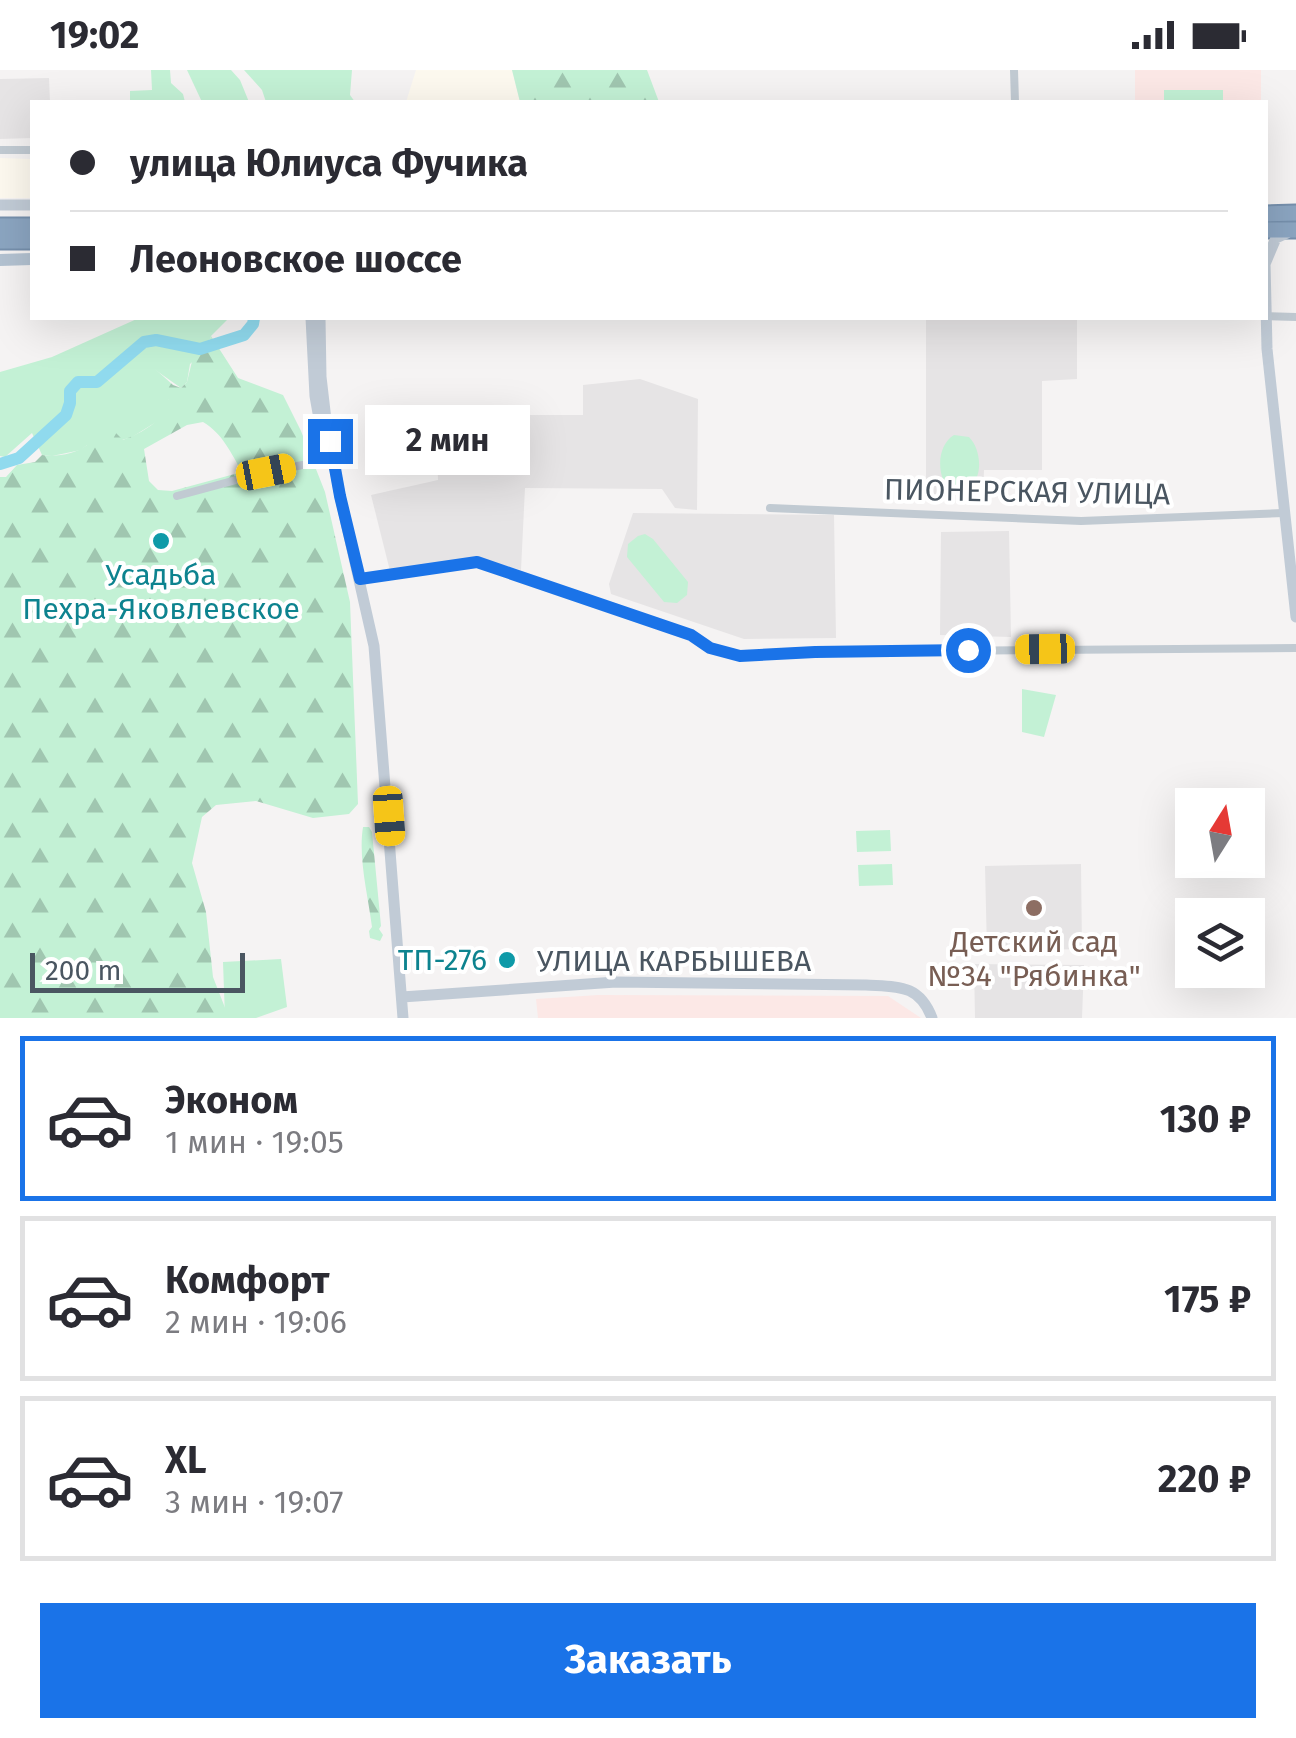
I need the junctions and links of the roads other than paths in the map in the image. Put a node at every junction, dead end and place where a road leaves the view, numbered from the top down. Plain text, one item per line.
1 (1014, 70) edge
2 (1015, 100) edge
3 (0, 150) edge
4 (30, 150) edge
5 (30, 204) edge
6 (0, 205) edge
7 (1268, 214) edge
8 (1296, 214) edge
9 (0, 226) edge
10 (30, 226) edge
11 (1268, 230) edge
12 (1296, 230) edge
13 (0, 241) edge
14 (30, 241) edge
15 (1268, 257) edge
16 (0, 260) edge
17 (30, 260) edge
18 (1268, 316) edge
19 (1296, 317) edge
20 (312, 320) edge
21 (320, 320) edge
22 (1266, 320) edge
23 (329, 460) junction
24 (176, 496) dead end
25 (340, 496) junction
26 (770, 508) dead end
27 (1283, 513) junction
28 (1293, 572) edge
29 (360, 579) junction
30 (1296, 617) edge
31 (1296, 648) edge
32 (402, 998) junction
33 (403, 1018) edge
34 (932, 1018) edge

1 - 2 street
3 - 4 street
5 - 6 street
7 - 8 highway
9 - 10 highway
11 - 12 highway
12 - 15 street
13 - 14 highway
16 - 17 main road
18 - 19 street
20 - 23 street
21 - 25 street
22 - 27 street
23 - 24 street
23 - 25 street
25 - 29 street
26 - 27 street, ПИОНЕРСКАЯ УЛИЦА
27 - 28 street
28 - 30 street
29 - 31 street
29 - 32 street
32 - 33 street
32 - 34 street, УЛИЦА КАРБЫШЕВА

